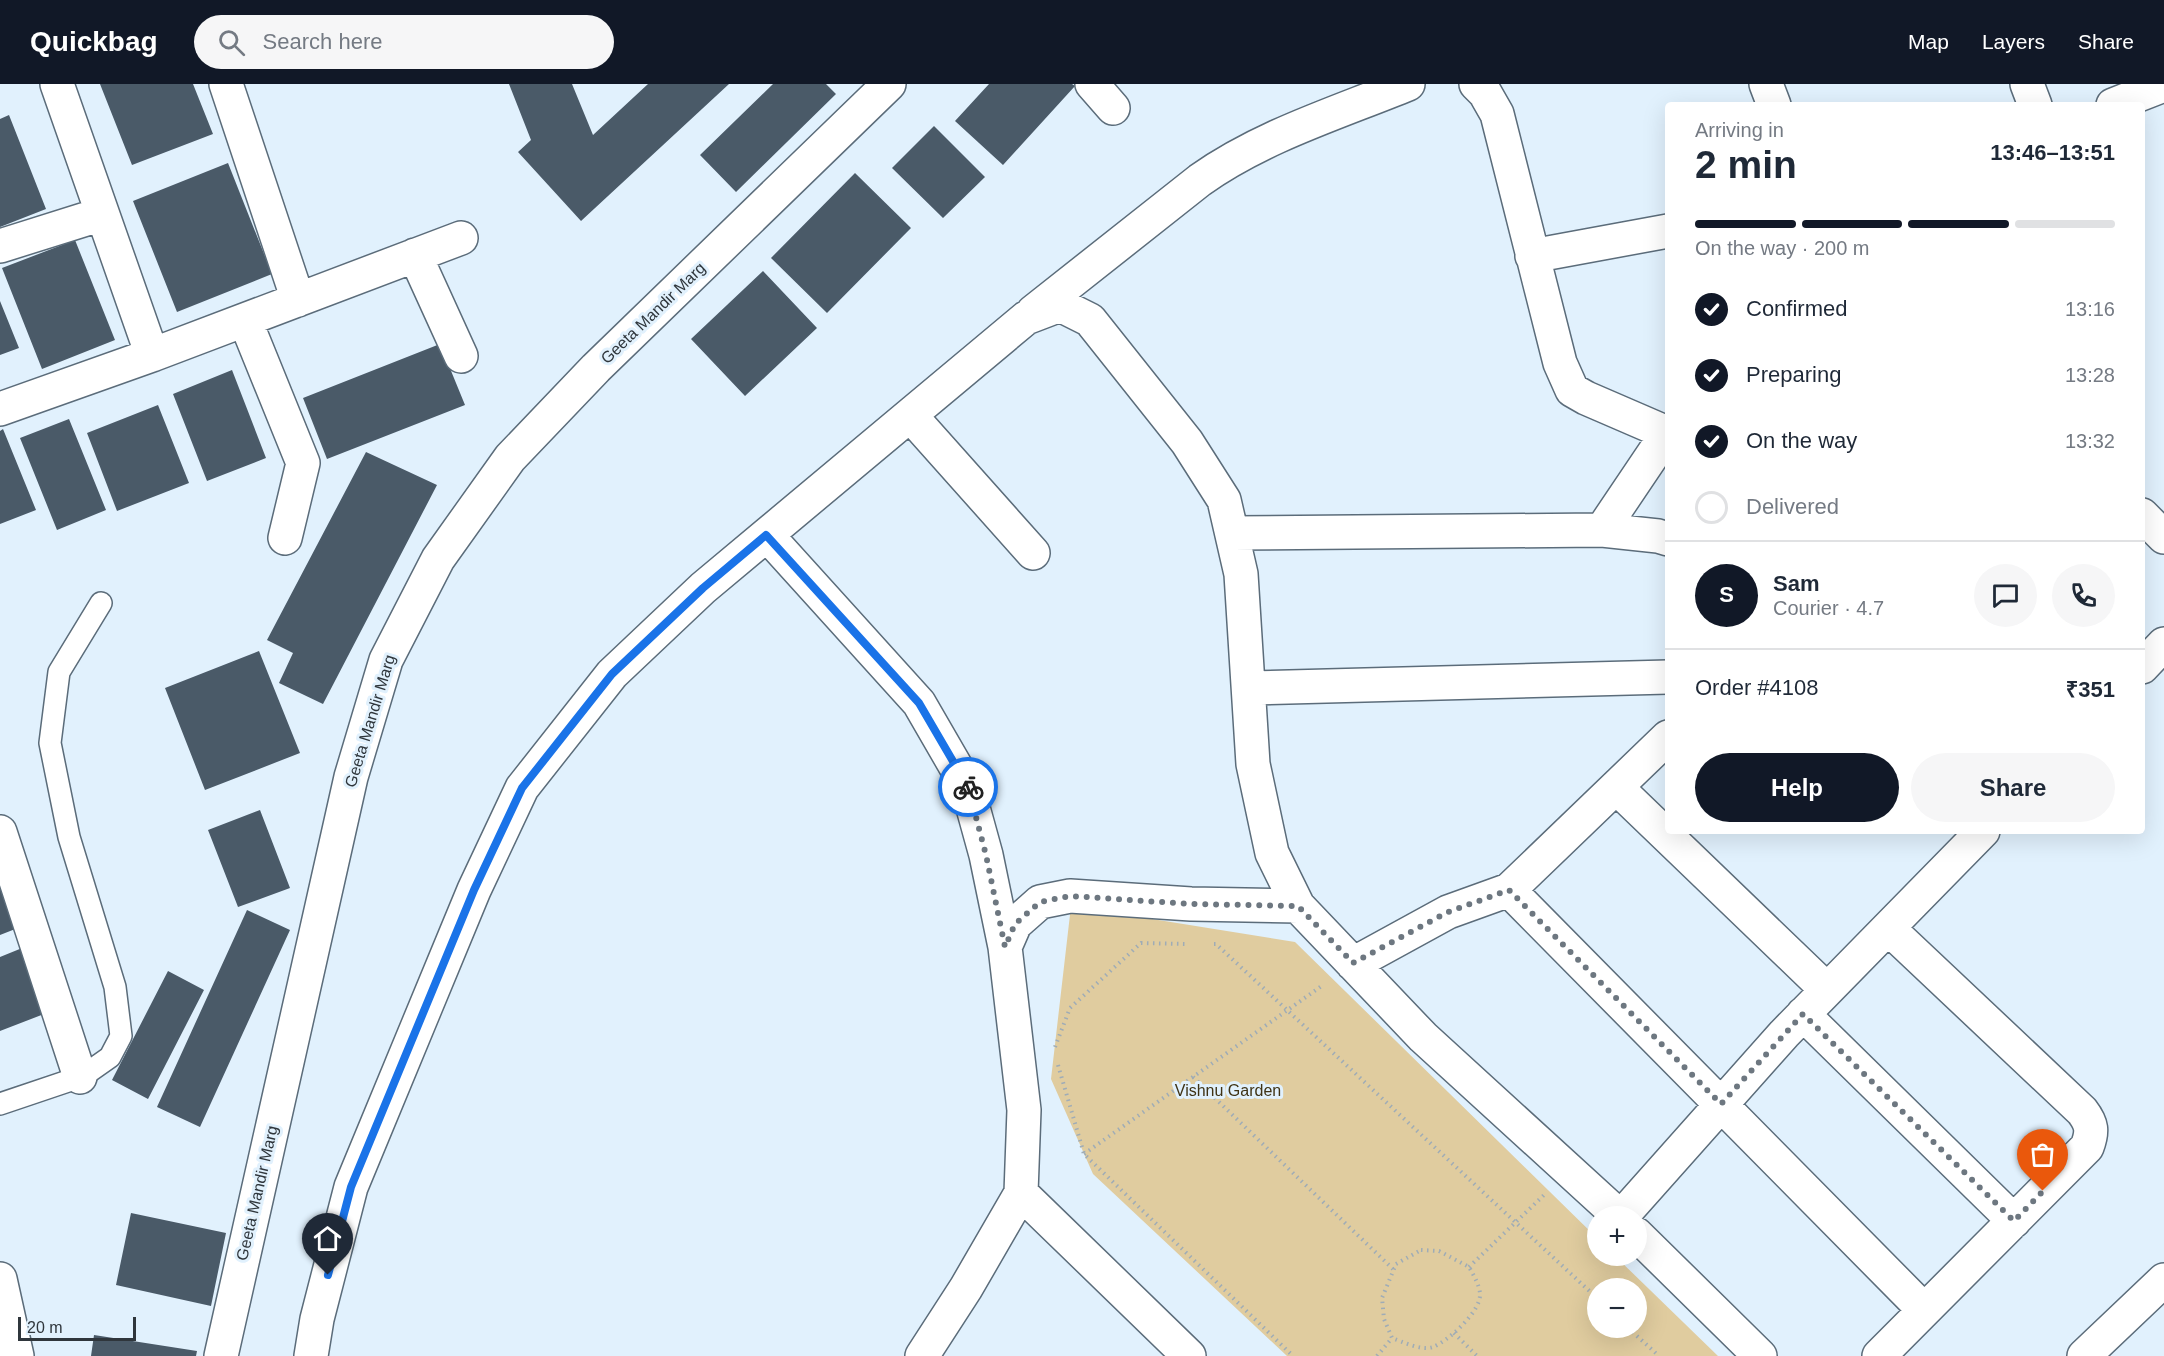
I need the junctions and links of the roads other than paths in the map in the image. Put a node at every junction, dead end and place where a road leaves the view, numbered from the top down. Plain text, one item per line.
1 (57, 84) edge
2 (226, 84) edge
3 (888, 84) edge
4 (1408, 84) edge
5 (1476, 84) edge
6 (1766, 84) edge
7 (2027, 84) edge
8 (2164, 85) edge
9 (1773, 102) edge
10 (2034, 102) edge
11 (2121, 102) edge
12 (102, 214) junction
13 (1665, 232) edge
14 (461, 238) dead end
15 (0, 246) edge
16 (415, 255) junction
17 (1532, 256) junction
18 (298, 300) junction
19 (1026, 318) junction
20 (245, 320) junction
21 (152, 356) junction
22 (461, 356) dead end
23 (0, 409) edge
24 (910, 415) junction
25 (1665, 431) edge
26 (1665, 435) edge
27 (2145, 518) edge
28 (1602, 530) junction
29 (1232, 533) junction
30 (766, 535) junction
31 (2164, 537) edge
32 (285, 538) dead end
33 (1665, 538) edge
34 (1033, 553) dead end
35 (101, 603) dead end
36 (2164, 644) edge
37 (2145, 664) edge
38 (1665, 677) edge
39 (1248, 688) junction
40 (1665, 740) edge
41 (1616, 787) junction
42 (0, 832) edge
43 (1980, 834) edge
44 (1509, 890) junction
45 (1298, 906) junction
46 (1888, 928) junction
47 (1005, 947) junction
48 (1353, 963) junction
49 (1827, 990) junction
50 (1803, 1014) junction
51 (80, 1077) junction
52 (0, 1104) edge
53 (1721, 1104) junction
54 (1021, 1193) junction
55 (1609, 1206) edge
56 (1629, 1206) edge
57 (2014, 1221) junction
58 (1647, 1245) edge
59 (0, 1279) edge
60 (2164, 1280) edge
61 (1924, 1310) junction
62 (17, 1356) edge
63 (221, 1356) edge
64 (311, 1356) edge
65 (922, 1356) edge
66 (1189, 1356) edge
67 (1761, 1356) edge
68 (1879, 1356) edge
69 (2084, 1356) edge

1 - 12 street
2 - 18 street
3 - 63 street, Geeta Mandir Marg
4 - 19 street
5 - 17 street
6 - 9 street
7 - 10 street
8 - 11 street
12 - 15 street
12 - 21 street
13 - 17 street
14 - 16 street
16 - 18 street
16 - 22 street
17 - 25 street
18 - 20 street
19 - 24 street
19 - 29 street
20 - 21 street
20 - 32 street
21 - 23 street
24 - 30 street
24 - 34 street
26 - 28 street
27 - 31 street
28 - 29 street
28 - 33 street
29 - 39 street
30 - 47 street
30 - 64 street
35 - 51 lane
36 - 37 street
38 - 39 street
39 - 45 street
40 - 41 street
41 - 44 street
41 - 49 street
42 - 51 street
43 - 46 street
44 - 48 street
44 - 53 street
45 - 47 street
45 - 48 street
46 - 49 street
46 - 57 street
47 - 54 street
48 - 55 street
49 - 50 street
50 - 53 street
50 - 57 street
51 - 52 lane
53 - 56 street
53 - 61 street
54 - 65 street
54 - 66 street
57 - 61 street
58 - 67 street
59 - 62 street
60 - 69 street
61 - 68 street

